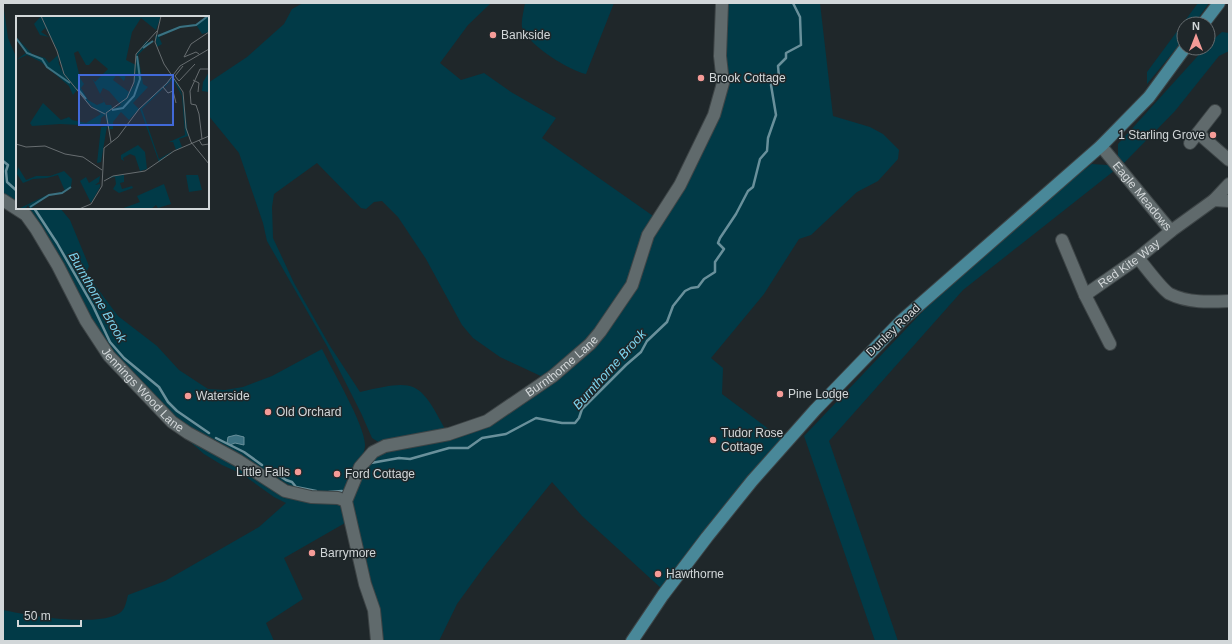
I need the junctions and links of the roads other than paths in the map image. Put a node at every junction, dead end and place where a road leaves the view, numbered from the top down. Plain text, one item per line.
1 (722, 3) edge
2 (1219, 3) edge
3 (1210, 16) edge
4 (1179, 56) edge
5 (1215, 111) dead end
6 (1198, 133) junction
7 (1190, 143) dead end
8 (1100, 146) junction
9 (1226, 157) edge
10 (1229, 184) edge
11 (3, 200) edge
12 (1214, 200) junction
13 (1229, 201) edge
14 (16, 208) edge
15 (17, 209) edge
16 (1171, 231) junction
17 (1062, 240) dead end
18 (1138, 258) junction
19 (1085, 295) junction
20 (1229, 301) edge
21 (1110, 344) dead end
22 (346, 501) junction
23 (376, 641) edge
24 (632, 641) edge

1 - 22 street, Burnthorne Lane
2 - 3 main road
4 - 8 main road, Dunley Road
5 - 6 street
6 - 7 street
6 - 9 street
8 - 16 street, Eagle Meadows
8 - 24 main road, Dunley Road
10 - 12 street, Eagle Meadows
11 - 14 street, Jennings Wood Lane
12 - 13 street
12 - 16 street, Eagle Meadows
15 - 22 street, Jennings Wood Lane
16 - 18 street, Red Kite Way
17 - 19 street
18 - 19 street, Red Kite Way
18 - 20 street
19 - 21 street
22 - 23 street

